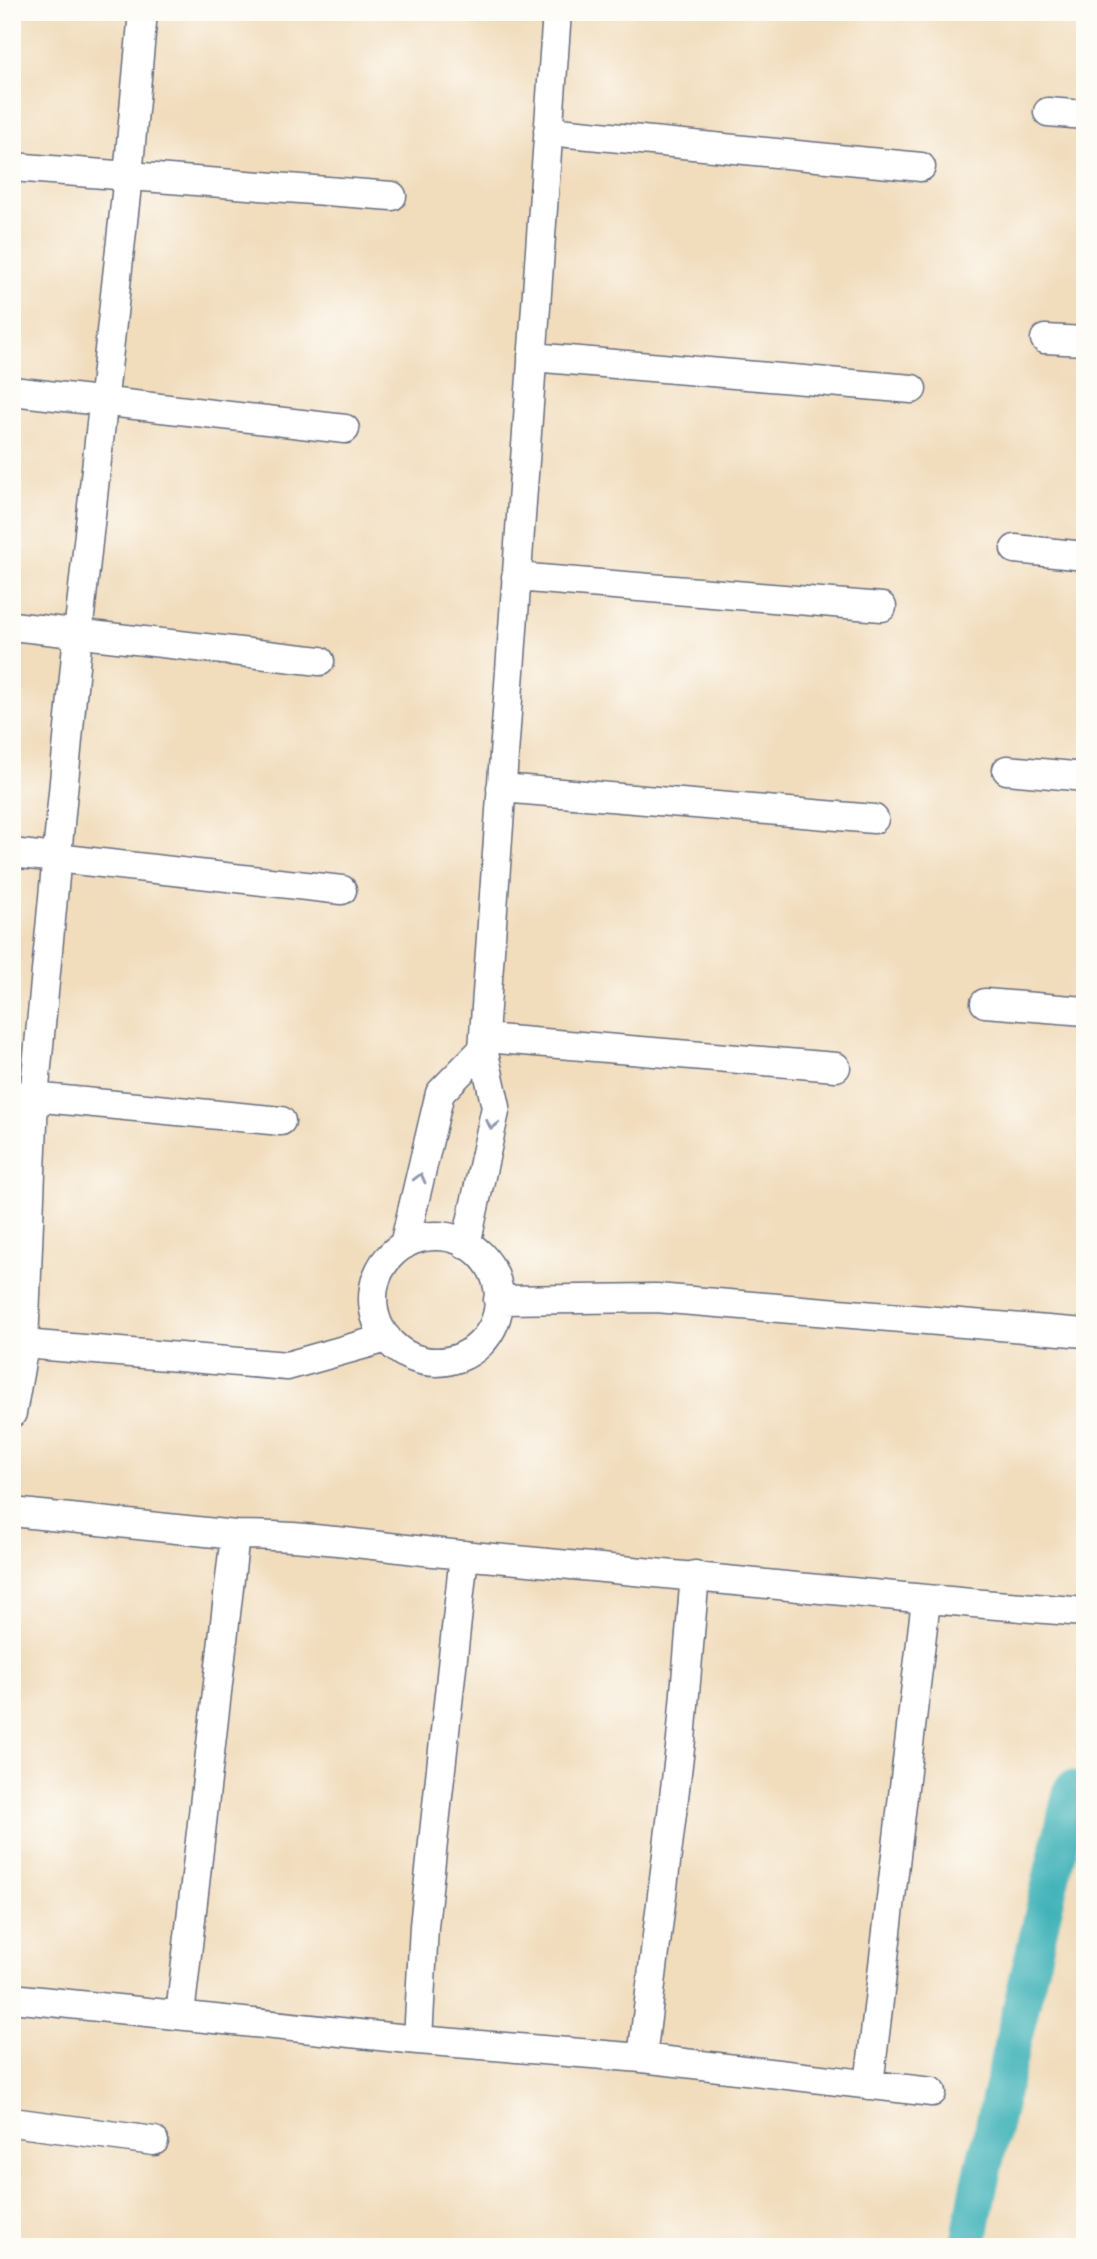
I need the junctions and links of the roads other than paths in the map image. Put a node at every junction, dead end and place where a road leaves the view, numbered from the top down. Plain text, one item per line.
1 (143, 12) edge
2 (557, 12) edge
3 (1048, 112) dead end
4 (1085, 115) edge
5 (548, 131) junction
6 (12, 167) edge
7 (921, 167) dead end
8 (128, 176) junction
9 (392, 196) dead end
10 (1045, 339) dead end
11 (1085, 341) edge
12 (532, 357) junction
13 (912, 389) dead end
14 (12, 391) edge
15 (105, 401) junction
16 (345, 429) dead end
17 (1015, 550) dead end
18 (1085, 556) edge
19 (516, 577) junction
20 (881, 607) dead end
21 (12, 625) edge
22 (78, 634) junction
23 (320, 661) dead end
24 (1007, 770) dead end
25 (1085, 777) edge
26 (502, 788) junction
27 (874, 820) dead end
28 (12, 853) edge
29 (58, 859) junction
30 (342, 890) dead end
31 (985, 1003) dead end
32 (1085, 1011) edge
33 (484, 1043) junction
34 (836, 1067) dead end
35 (23, 1096) edge
36 (281, 1121) dead end
37 (404, 1245) junction
38 (466, 1245) junction
39 (498, 1300) junction
40 (1085, 1333) edge
41 (387, 1338) junction
42 (18, 1344) edge
43 (12, 1413) edge
44 (12, 1512) edge
45 (235, 1535) junction
46 (464, 1555) junction
47 (695, 1575) junction
48 (926, 1600) junction
49 (1085, 1612) edge
50 (12, 1998) edge
51 (180, 2015) junction
52 (418, 2040) junction
53 (642, 2058) junction
54 (869, 2085) junction
55 (932, 2092) dead end
56 (12, 2122) edge
57 (154, 2141) dead end

1 - 8 street
2 - 5 street
3 - 4 street
5 - 7 street
5 - 12 street
6 - 8 street
8 - 9 street
8 - 15 street
10 - 11 street
12 - 13 street
12 - 19 street
14 - 15 street
15 - 16 street
15 - 22 street
17 - 18 street
19 - 20 street
19 - 26 street
21 - 22 street
22 - 23 street
22 - 29 street
24 - 25 street
26 - 27 street
26 - 33 street
28 - 29 street
29 - 30 street
29 - 35 street
31 - 32 street
33 - 34 street
37 -> 33 street
33 -> 38 street
35 - 36 street
35 - 42 street
37 - 38 street
37 - 41 street
38 - 39 street
39 - 40 street
39 - 41 street
41 - 42 street
42 - 43 street
44 - 45 street
45 - 46 street
45 - 51 street
46 - 47 street
46 - 52 street
47 - 48 street
47 - 53 street
48 - 49 street
48 - 54 street
50 - 51 street
51 - 52 street
52 - 53 street
53 - 54 street
54 - 55 street
56 - 57 street

